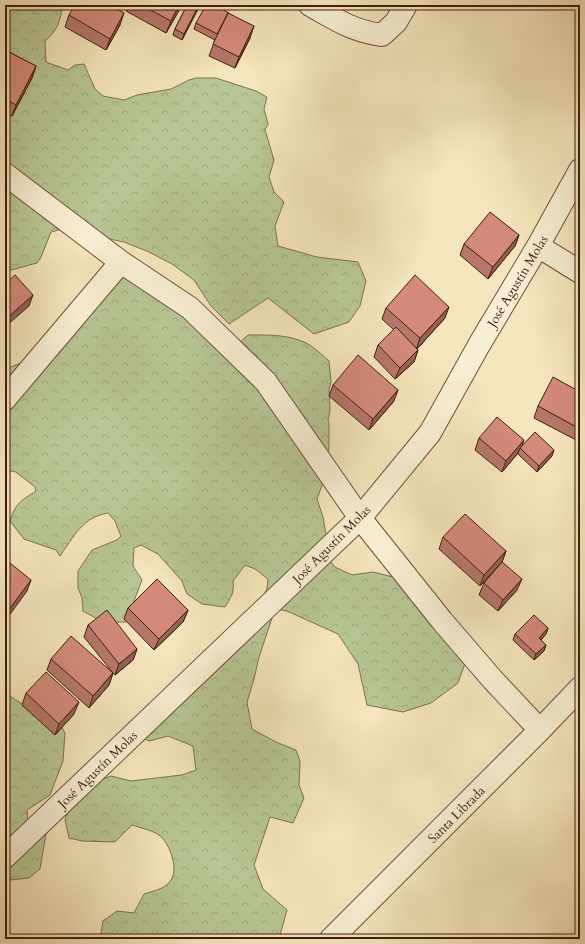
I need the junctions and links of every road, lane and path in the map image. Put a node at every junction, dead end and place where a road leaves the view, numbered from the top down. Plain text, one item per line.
1 (310, 5) edge
2 (406, 5) edge
3 (580, 170) edge
4 (5, 174) edge
5 (538, 246) junction
6 (121, 262) junction
7 (580, 272) edge
8 (5, 399) edge
9 (360, 518) junction
10 (580, 688) edge
11 (540, 730) junction
12 (5, 857) edge
13 (331, 939) edge

1 - 2 street
3 - 5 street, José Agustín Molas
4 - 6 street
5 - 7 street
5 - 9 street, José Agustín Molas
6 - 8 street
6 - 9 street
9 - 11 street
9 - 12 street, José Agustín Molas
10 - 11 street, Santa Librada
11 - 13 street, Santa Librada

